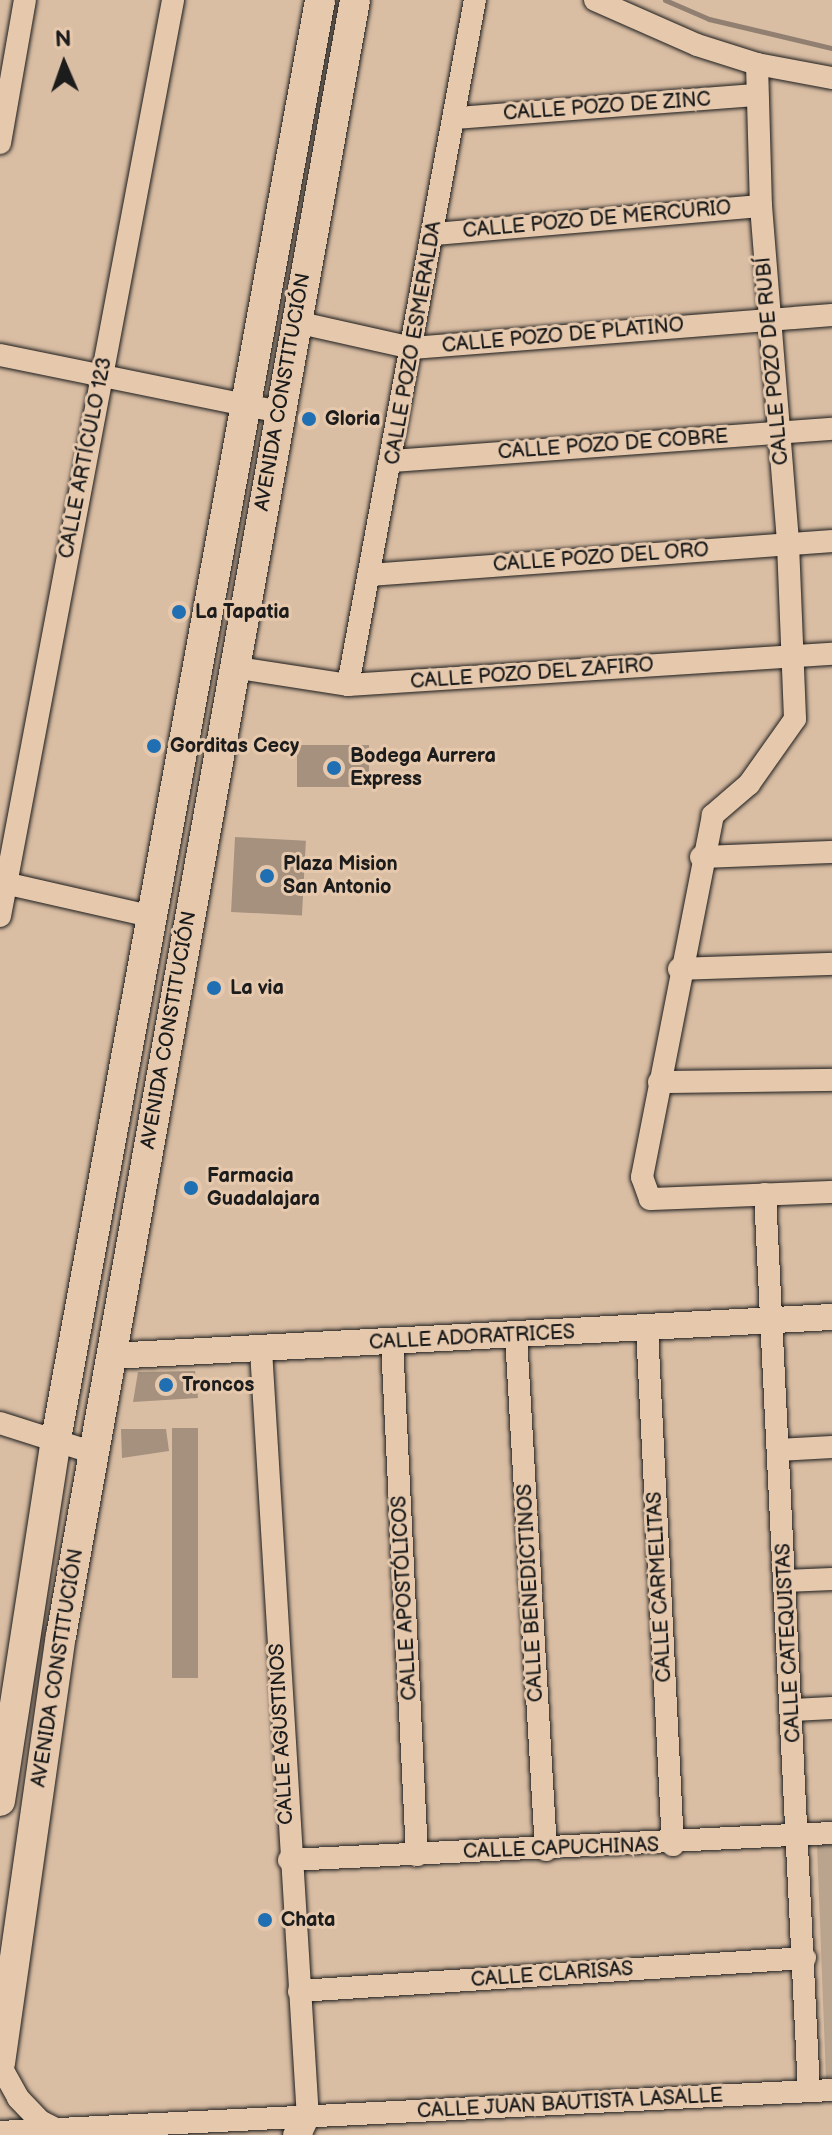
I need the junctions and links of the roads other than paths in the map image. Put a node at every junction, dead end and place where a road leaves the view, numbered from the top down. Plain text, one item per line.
1 (25, 0) edge
2 (173, 0) edge
3 (320, 0) edge
4 (355, 0) edge
5 (475, 0) edge
6 (595, 0) edge
7 (757, 64) junction
8 (832, 78) edge
9 (757, 95) junction
10 (456, 118) junction
11 (0, 143) edge
12 (761, 206) junction
13 (434, 234) junction
14 (832, 315) edge
15 (769, 319) junction
16 (296, 322) junction
17 (412, 348) junction
18 (0, 355) edge
19 (102, 378) junction
20 (243, 403) junction
21 (280, 412) junction
22 (832, 429) edge
23 (780, 434) junction
24 (393, 461) junction
25 (832, 541) edge
26 (788, 544) junction
27 (370, 575) junction
28 (832, 654) edge
29 (795, 657) junction
30 (232, 667) junction
31 (348, 685) junction
32 (832, 852) edge
33 (701, 857) junction
34 (3, 882) edge
35 (0, 916) edge
36 (150, 916) junction
37 (832, 964) edge
38 (679, 969) junction
39 (832, 1080) edge
40 (659, 1082) junction
41 (832, 1192) edge
42 (765, 1194) junction
43 (832, 1317) edge
44 (770, 1320) junction
45 (647, 1329) junction
46 (516, 1336) junction
47 (392, 1342) junction
48 (261, 1350) junction
49 (111, 1356) junction
50 (0, 1423) edge
51 (56, 1439) junction
52 (832, 1447) edge
53 (778, 1450) junction
54 (94, 1453) junction
55 (832, 1579) edge
56 (785, 1581) junction
57 (832, 1708) edge
58 (793, 1710) junction
59 (0, 1801) edge
60 (832, 1833) edge
61 (800, 1834) junction
62 (673, 1845) junction
63 (546, 1850) junction
64 (417, 1855) junction
65 (289, 1860) junction
66 (7, 1948) edge
67 (805, 1958) junction
68 (299, 1991) junction
69 (0, 2064) edge
70 (821, 2090) edge
71 (301, 2126) edge
72 (59, 2130) junction
73 (0, 2132) edge

1 - 11 street
2 - 19 street, CALLE ARTÍCULO 123
3 - 20 main road, AVENIDA CONSTITUCIÓN
4 - 16 main road, AVENIDA CONSTITUCIÓN
5 - 10 street, CALLE POZO ESMERALDA
6 - 7 street
7 - 8 street
7 - 9 street, CALLE POZO DE RUBÍ
9 - 10 street, CALLE POZO DE ZINC
9 - 12 street, CALLE POZO DE RUBÍ
10 - 13 street, CALLE POZO ESMERALDA
12 - 13 street, CALLE POZO DE MERCURIO
12 - 15 street, CALLE POZO DE RUBÍ
13 - 17 street, CALLE POZO ESMERALDA
14 - 15 street, CALLE POZO DE PLATINO
15 - 17 street, CALLE POZO DE PLATINO
15 - 23 street, CALLE POZO DE RUBÍ
16 - 17 street, CALLE POZO DE PLATINO
16 - 21 main road, AVENIDA CONSTITUCIÓN
17 - 24 street, CALLE POZO ESMERALDA
18 - 19 street
19 - 20 street
19 - 34 street, CALLE ARTÍCULO 123
20 - 21 street
20 - 36 main road, AVENIDA CONSTITUCIÓN
21 - 30 main road, AVENIDA CONSTITUCIÓN
22 - 23 street, CALLE POZO DE COBRE
23 - 24 street, CALLE POZO DE COBRE
23 - 26 street, CALLE POZO DE RUBÍ
24 - 27 street, CALLE POZO ESMERALDA
25 - 26 street, CALLE POZO DEL ORO
26 - 27 street, CALLE POZO DEL ORO
26 - 29 street, CALLE POZO DE RUBÍ
27 - 31 street, CALLE POZO ESMERALDA
28 - 29 street, CALLE POZO DEL ZAFIRO
29 - 31 street, CALLE POZO DEL ZAFIRO
29 - 33 street, CALLE POZO DE RUBÍ
30 - 31 street, CALLE POZO DEL ZAFIRO
30 - 49 main road, AVENIDA CONSTITUCIÓN
32 - 33 street
33 - 38 street, CALLE POZO DE RUBÍ
34 - 35 street, CALLE ARTÍCULO 123
34 - 36 street
36 - 51 main road, AVENIDA CONSTITUCIÓN
37 - 38 street
38 - 40 street, CALLE POZO DE RUBÍ
39 - 40 street
40 - 42 street, CALLE POZO DE RUBÍ
41 - 42 street
42 - 44 street, CALLE CATEQUISTAS
43 - 44 street, CALLE ADORATRICES
44 - 45 street, CALLE ADORATRICES
44 - 53 street, CALLE CATEQUISTAS
45 - 46 street, CALLE ADORATRICES
45 - 62 street, CALLE CARMELITAS
46 - 47 street, CALLE ADORATRICES
46 - 63 street, CALLE BENEDICTINOS
47 - 48 street, CALLE ADORATRICES
47 - 64 street, CALLE APOSTÓLICOS
48 - 49 street, CALLE ADORATRICES
48 - 65 street, CALLE AGUSTINOS
49 - 54 main road, AVENIDA CONSTITUCIÓN
50 - 51 street
51 - 54 street
51 - 59 main road, AVENIDA CONSTITUCIÓN
52 - 53 street
53 - 56 street, CALLE CATEQUISTAS
54 - 66 main road, AVENIDA CONSTITUCIÓN
55 - 56 street
56 - 58 street, CALLE CATEQUISTAS
57 - 58 street
58 - 61 street, CALLE CATEQUISTAS
60 - 61 street, CALLE CAPUCHINAS
61 - 62 street, CALLE CAPUCHINAS
61 - 67 street, CALLE CATEQUISTAS
62 - 63 street, CALLE CAPUCHINAS
63 - 64 street, CALLE CAPUCHINAS
64 - 65 street, CALLE CAPUCHINAS
65 - 68 street, CALLE AGUSTINOS
66 - 69 main road, AVENIDA CONSTITUCIÓN
67 - 68 street, CALLE CLARISAS
67 - 70 street, CALLE CATEQUISTAS
68 - 71 street, CALLE AGUSTINOS
69 - 72 street
70 - 71 street, CALLE JUAN BAUTISTA LASALLE
71 - 72 street, CALLE JUAN BAUTISTA LASALLE
72 - 73 street, CALLE JUAN BAUTISTA LASALLE

